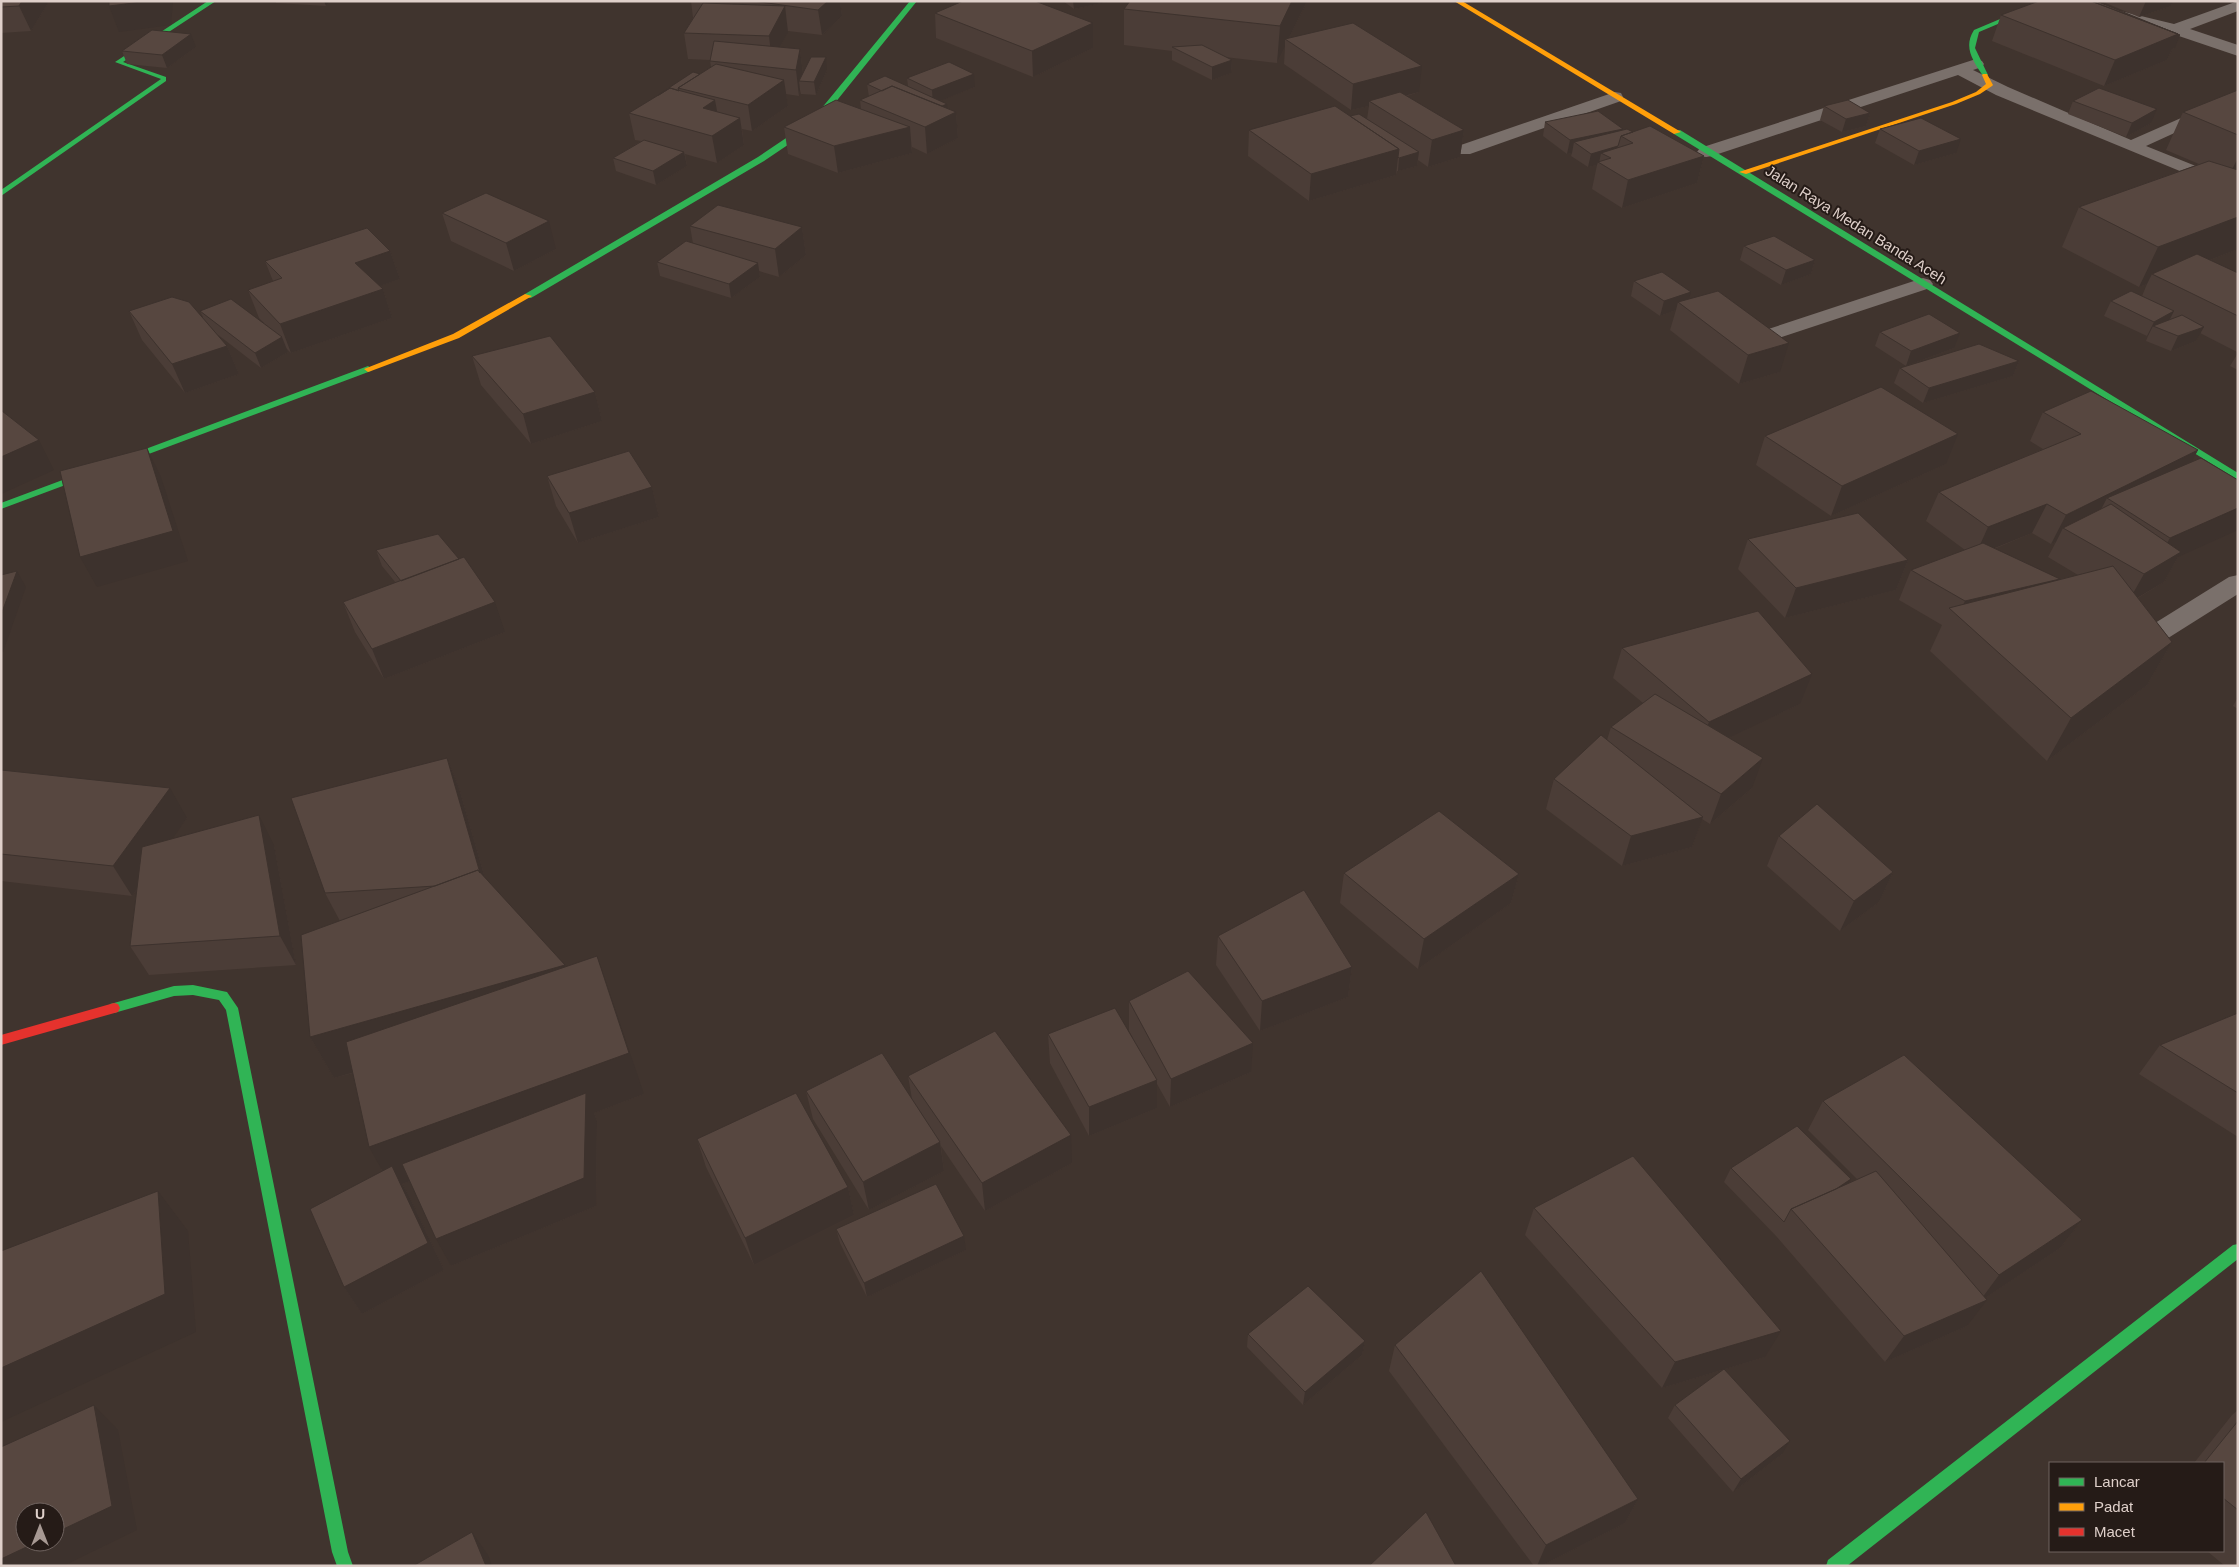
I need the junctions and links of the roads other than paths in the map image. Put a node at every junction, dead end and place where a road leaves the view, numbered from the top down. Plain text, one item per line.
1 (213, 1) edge
2 (914, 1) edge
3 (1458, 1) edge
4 (2049, 1) edge
5 (2060, 1) edge
6 (2238, 5) edge
7 (2175, 29) junction
8 (2238, 51) edge
9 (1978, 63) junction
10 (1958, 69) junction
11 (1990, 85) junction
12 (1615, 96) junction
13 (2238, 98) edge
14 (2131, 146) junction
15 (1464, 150) dead end
16 (1706, 152) junction
17 (1743, 172) junction
18 (2238, 190) edge
19 (1, 194) edge
20 (1923, 284) junction
21 (1754, 340) edge
22 (2238, 477) edge
23 (1, 506) edge
24 (2238, 583) edge
25 (2156, 634) edge
26 (1, 1040) edge
27 (2238, 1250) edge
28 (345, 1566) edge
29 (1834, 1566) edge

1 - 19 main road
2 - 23 main road
3 - 12 main road, Jalan Raya Medan Banda Aceh
4 - 9 main road
5 - 7 street
6 - 7 street
7 - 8 street
9 - 10 street
9 - 11 main road
10 - 11 street
10 - 16 street
11 - 14 street
11 - 17 main road
12 - 15 street
12 - 16 main road, Jalan Raya Medan Banda Aceh
13 - 14 street
14 - 18 street
16 - 17 main road, Jalan Raya Medan Banda Aceh
17 - 20 main road, Jalan Raya Medan Banda Aceh
20 - 21 street
20 - 22 main road, Jalan Raya Medan Banda Aceh
24 - 25 street
26 - 28 main road
27 - 29 main road

